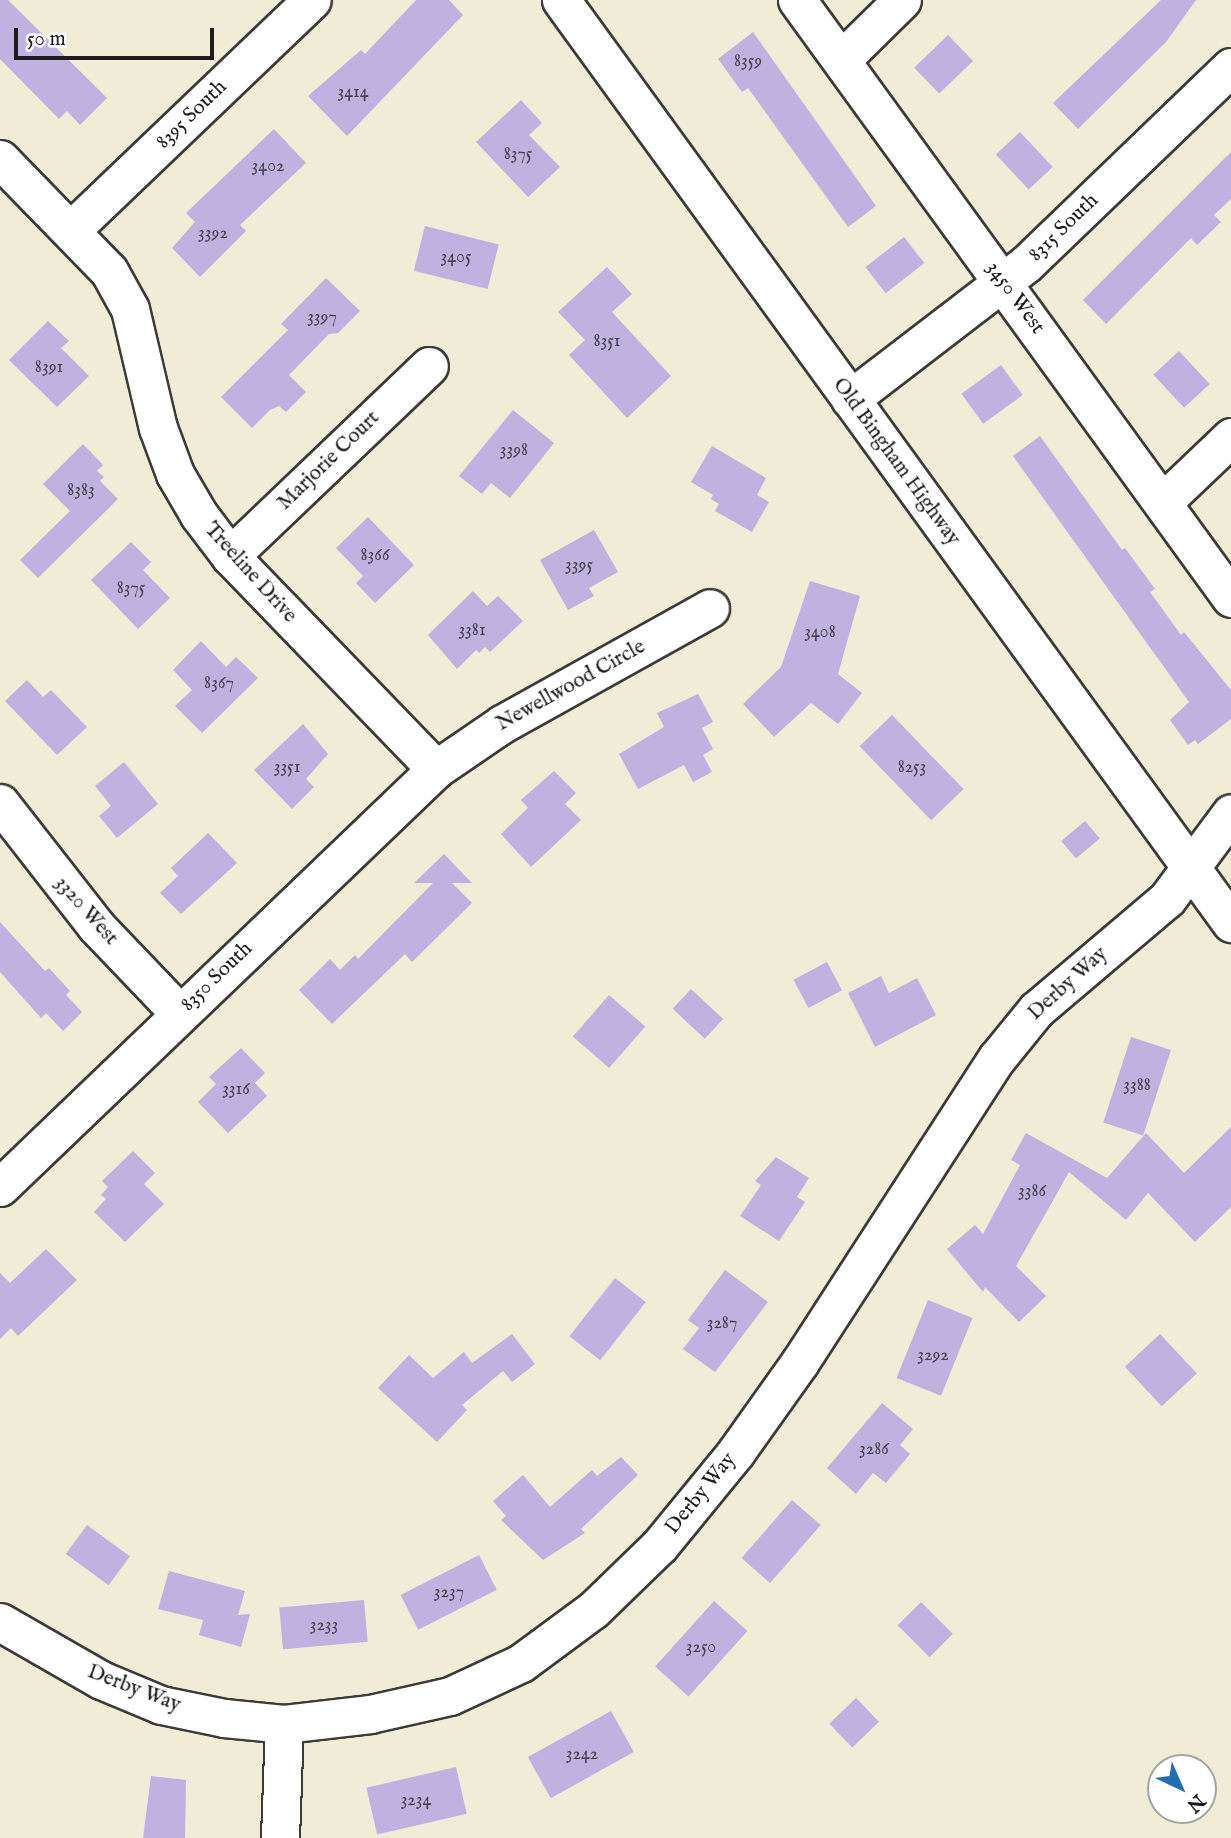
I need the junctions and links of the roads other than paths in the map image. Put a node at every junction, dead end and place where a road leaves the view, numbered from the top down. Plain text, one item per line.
1 (312, 0) edge
2 (561, 0) edge
3 (797, 0) edge
4 (902, 0) edge
5 (842, 59) junction
6 (1231, 67) edge
7 (0, 159) edge
8 (71, 230) junction
9 (1005, 283) junction
10 (429, 366) dead end
11 (850, 399) junction
12 (1231, 437) edge
13 (1163, 502) junction
14 (230, 556) junction
15 (1231, 598) edge
16 (709, 608) dead end
17 (436, 769) junction
18 (0, 803) edge
19 (1231, 813) edge
20 (1190, 865) junction
21 (1231, 923) edge
22 (179, 1013) junction
23 (0, 1187) edge
24 (0, 1622) edge
25 (284, 1724) junction
26 (279, 1838) edge

1 - 8 street, 8395 South
2 - 11 street, Old Bingham Highway
3 - 5 street, 3450 West
4 - 5 street
5 - 9 street, 3450 West
6 - 9 street, 8315 South
7 - 8 street, Treeline Drive
8 - 14 street, Treeline Drive
9 - 11 street, 8315 South
9 - 13 street, 3450 West
10 - 14 street, Marjorie Court
11 - 20 street, Old Bingham Highway
12 - 13 street
13 - 15 street, 3450 West
14 - 17 street, Treeline Drive
16 - 17 street, Newellwood Circle
17 - 22 street, 8350 South
18 - 22 street, 3320 West
19 - 20 street, Derby Way
20 - 21 street, Old Bingham Highway
20 - 25 street, Derby Way
22 - 23 street, 8350 South
24 - 25 street, Derby Way
25 - 26 street

